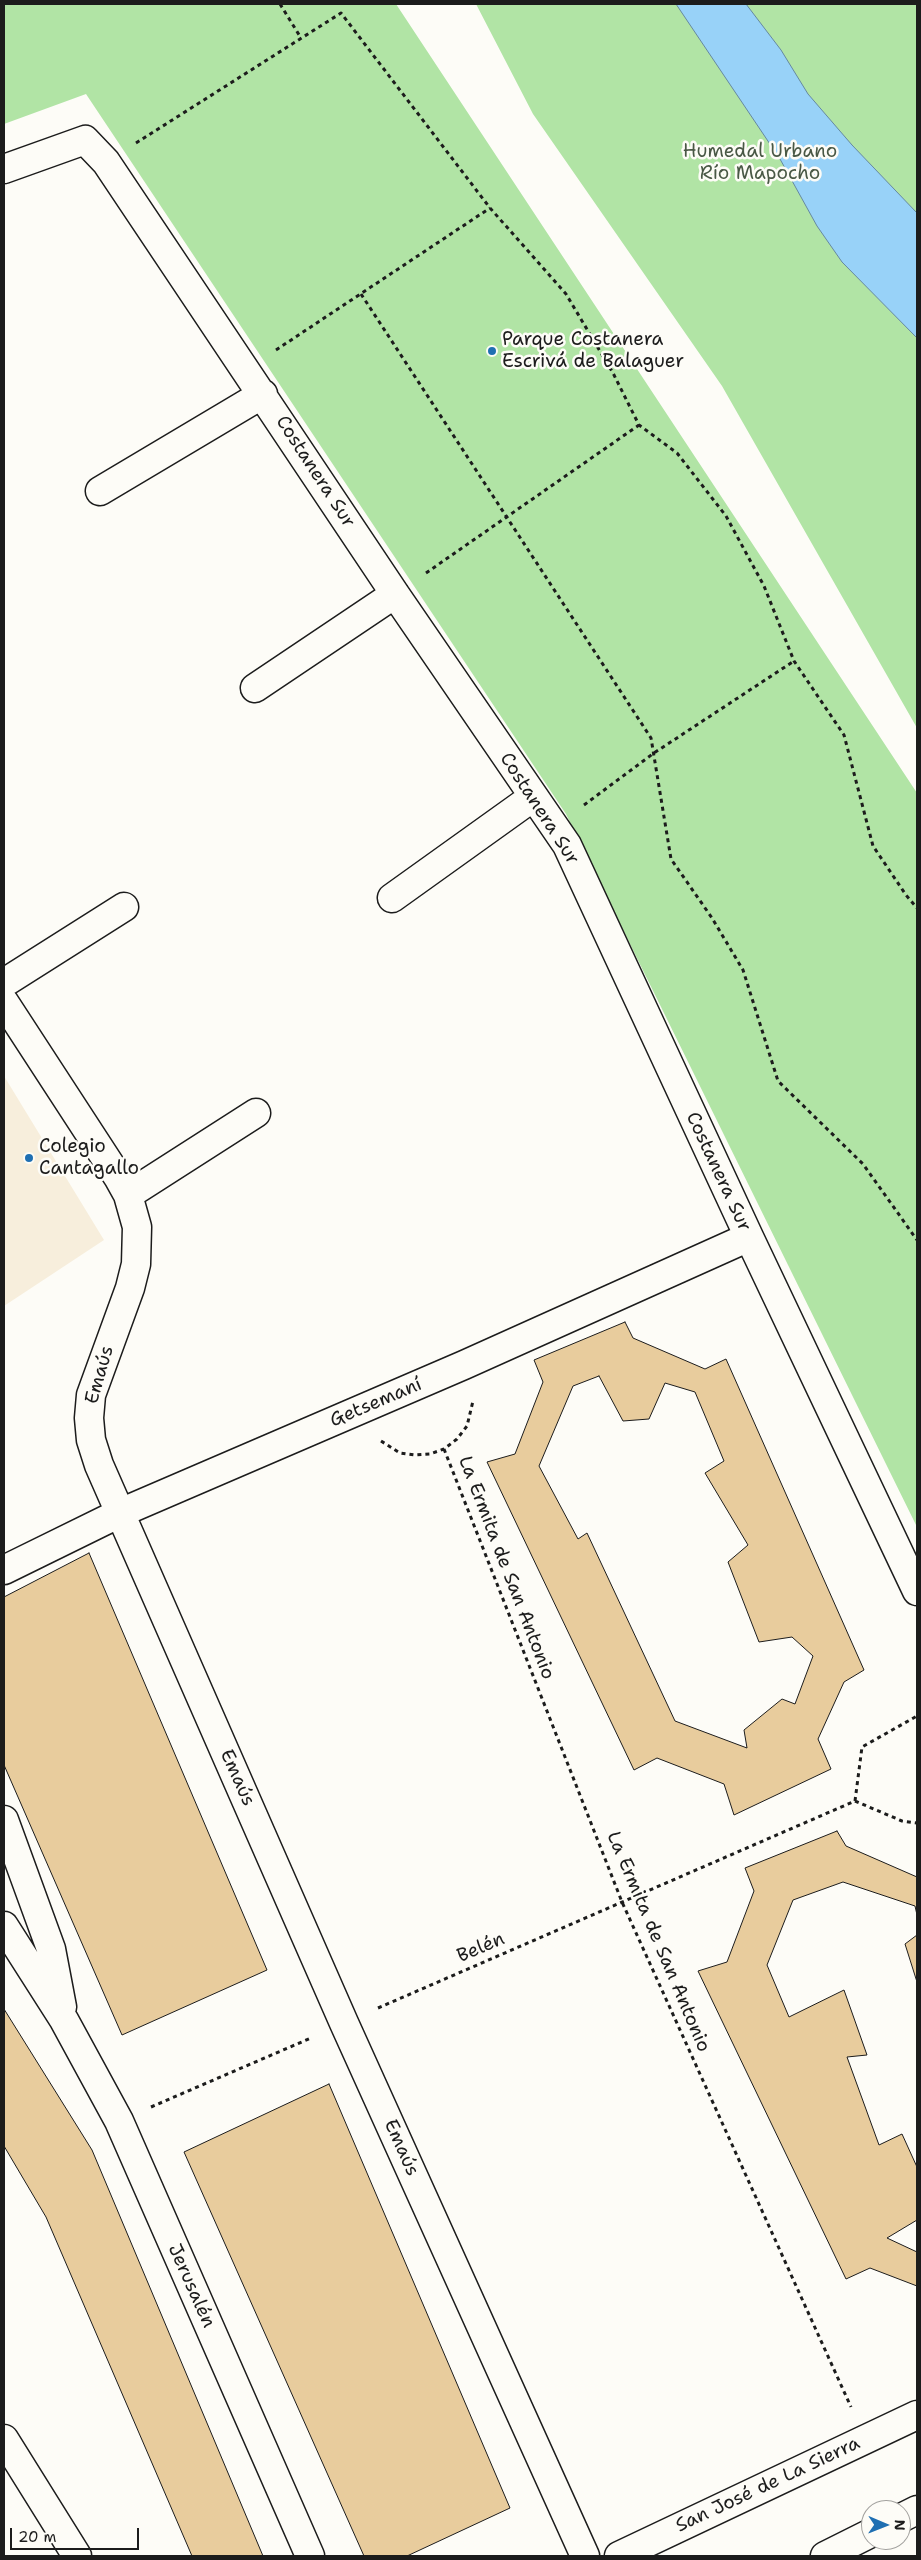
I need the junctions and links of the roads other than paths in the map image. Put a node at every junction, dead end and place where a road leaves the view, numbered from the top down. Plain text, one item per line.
1 (4, 170) edge
2 (263, 394) junction
3 (100, 491) dead end
4 (395, 594) junction
5 (255, 688) dead end
6 (533, 797) junction
7 (392, 898) dead end
8 (124, 907) dead end
9 (4, 983) edge
10 (4, 1002) edge
11 (256, 1113) dead end
12 (128, 1195) junction
13 (749, 1237) junction
14 (120, 1513) junction
15 (4, 1570) edge
16 (917, 1591) edge
17 (4, 1820) edge
18 (4, 1926) edge
19 (64, 2020) junction
20 (917, 2415) edge
21 (4, 2439) edge
22 (861, 2538) edge
23 (77, 2556) edge
24 (310, 2556) edge
25 (585, 2556) edge
26 (619, 2556) edge
27 (825, 2556) edge

1 - 2 street, Costanera Sur
2 - 3 street
2 - 4 street, Costanera Sur
4 - 5 street
4 - 6 street, Costanera Sur
6 - 7 street
6 - 13 street, Costanera Sur
8 - 9 street
10 - 12 street, Emaús
11 - 12 street
12 - 14 street, Emaús
13 - 14 street, Getsemaní
13 - 16 street, Costanera Sur
14 - 15 street, Getsemaní
14 - 25 street, Emaús
17 - 19 street, Jerusalén
18 - 19 street, Jerusalén
19 - 24 street, Jerusalén
20 - 26 street, San José de La Sierra
21 - 23 street
22 - 27 street

